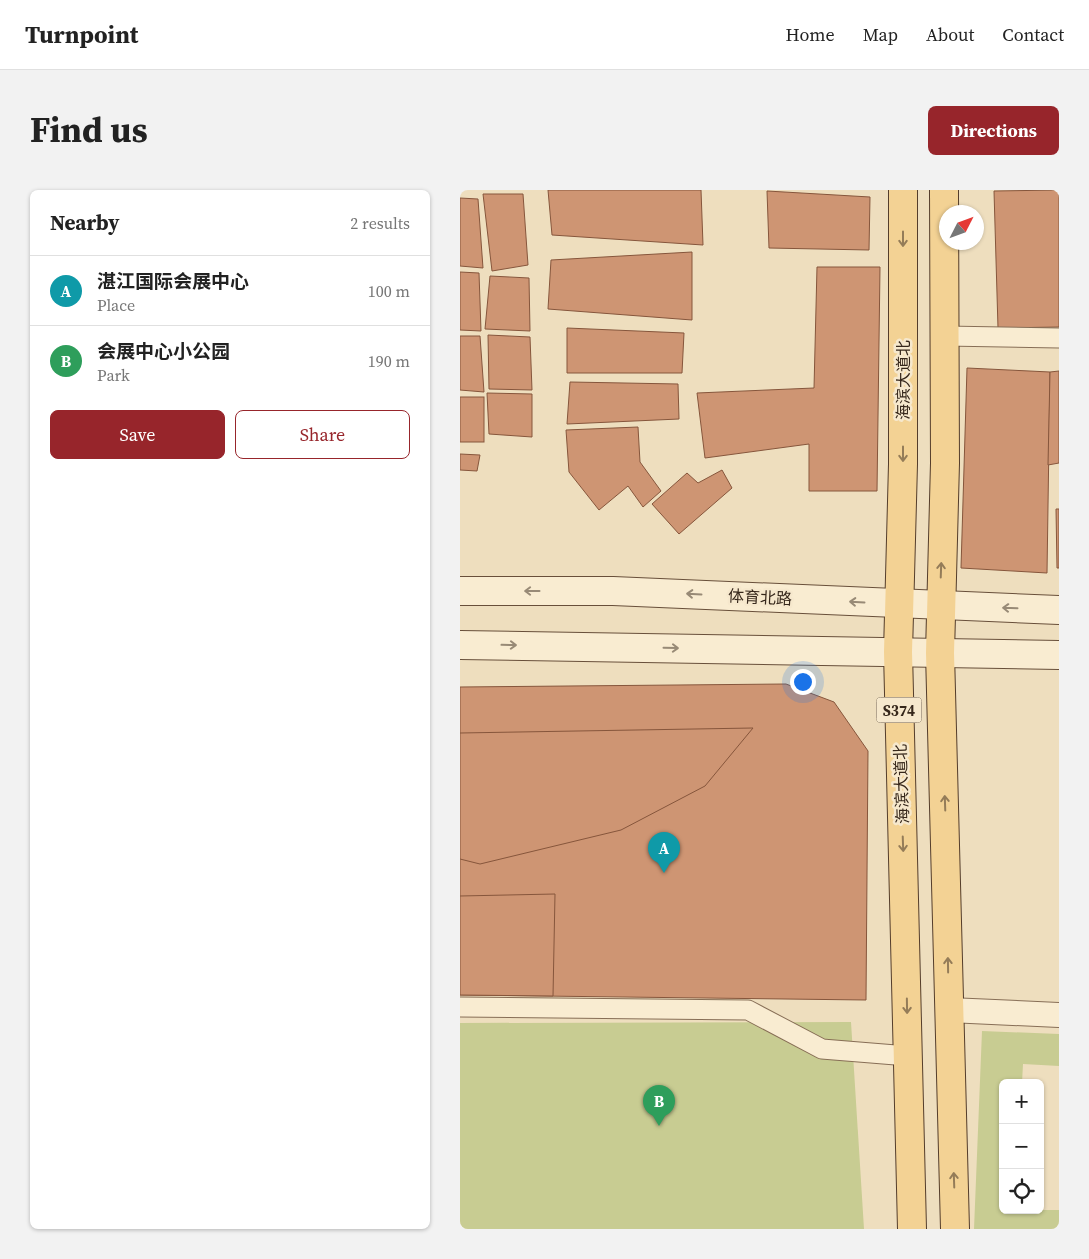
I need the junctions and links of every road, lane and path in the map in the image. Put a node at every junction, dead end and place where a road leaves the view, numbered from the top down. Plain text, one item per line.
1 (903, 190) edge
2 (944, 190) edge
3 (945, 336) junction
4 (1059, 338) edge
5 (460, 591) edge
6 (898, 604) junction
7 (940, 605) junction
8 (1059, 610) edge
9 (460, 645) edge
10 (898, 652) junction
11 (940, 652) junction
12 (1059, 655) edge
13 (460, 1007) edge
14 (949, 1010) junction
15 (1059, 1015) edge
16 (908, 1056) junction
17 (912, 1229) edge
18 (955, 1229) edge

1 -> 6 main road, 海滨大道北 / S374
2 - 3 main road, S374
3 - 4 street
7 -> 3 main road, S374
6 -> 5 main road, 体育北路
6 - 7 main road, 体育北路
6 - 10 main road, 海滨大道北 / S374
8 -> 7 main road, 体育北路
7 - 11 main road, S374
9 -> 10 main road
10 - 11 main road
10 -> 16 main road, 海滨大道北 / S374
11 - 12 main road
14 -> 11 main road, S374
13 - 16 street
14 - 15 street
18 -> 14 main road, S374
16 - 17 main road, 海滨大道北 / S374

